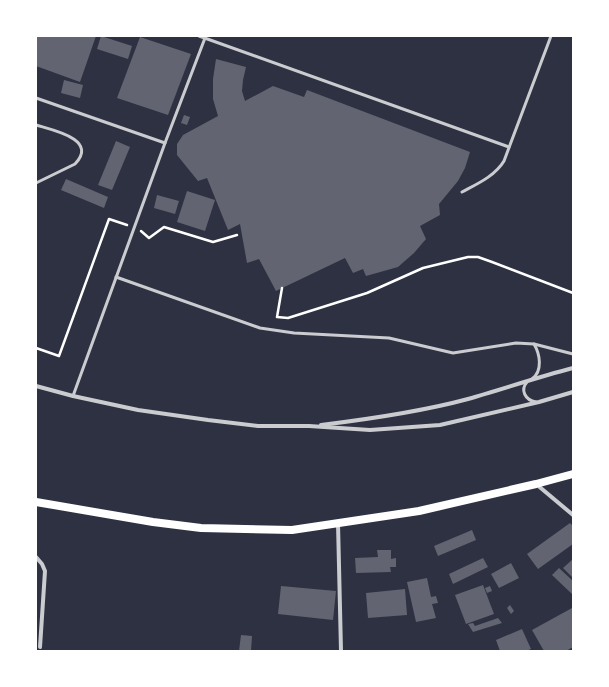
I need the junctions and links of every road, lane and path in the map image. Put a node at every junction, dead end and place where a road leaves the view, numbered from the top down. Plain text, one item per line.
1 (199, 36) edge
2 (551, 36) edge
3 (205, 38) junction
4 (36, 98) edge
5 (36, 125) edge
6 (165, 143) junction
7 (510, 147) junction
8 (36, 183) edge
9 (462, 192) dead end
10 (116, 277) junction
11 (282, 288) dead end
12 (573, 293) edge
13 (534, 344) junction
14 (573, 354) edge
15 (573, 368) edge
16 (534, 378) junction
17 (36, 386) edge
18 (573, 392) edge
19 (73, 396) junction
20 (539, 402) junction
21 (309, 426) junction
22 (573, 474) edge
23 (536, 484) junction
24 (36, 502) edge
25 (573, 515) edge
26 (338, 523) junction
27 (36, 557) edge
28 (40, 647) dead end
29 (341, 651) edge

1 - 3 lane
2 - 7 lane
3 - 6 lane
3 - 7 lane
4 - 6 lane
5 - 8 lane
6 - 10 lane
7 - 9 lane
10 - 13 lane
10 - 19 lane
11 - 12 path
13 - 14 lane
13 - 16 lane
15 - 16 street
16 - 20 lane
16 - 21 street
17 - 19 street
18 - 20 street
19 - 21 street
20 - 21 street
22 - 23 main road
23 - 25 street
23 - 26 main road
24 - 26 main road
26 - 29 street
27 - 28 street

